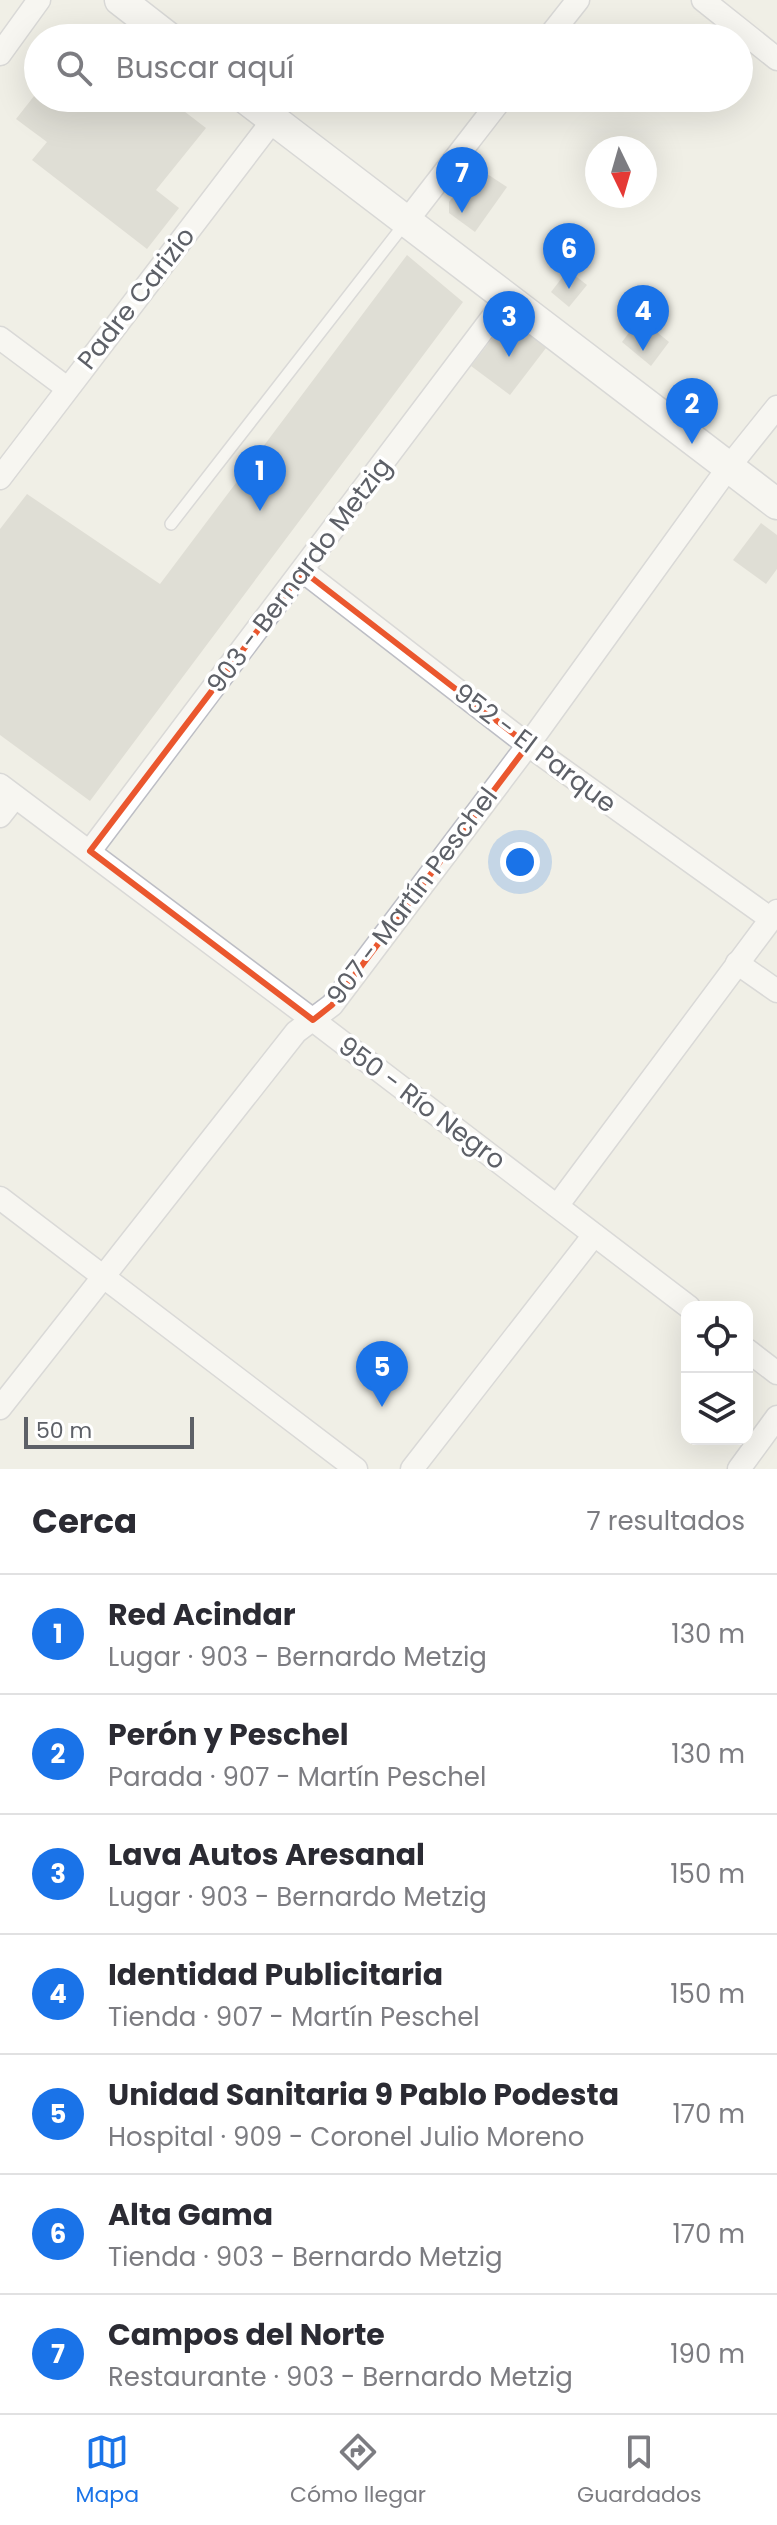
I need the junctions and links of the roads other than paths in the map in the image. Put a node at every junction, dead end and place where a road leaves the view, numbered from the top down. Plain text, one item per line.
1 (39, 0) edge
2 (120, 0) edge
3 (578, 0) edge
4 (703, 0) edge
5 (151, 24) edge
6 (559, 24) edge
7 (733, 24) edge
8 (753, 40) edge
9 (0, 54) edge
10 (777, 59) edge
11 (263, 112) edge
12 (491, 112) edge
13 (273, 120) junction
14 (406, 222) junction
15 (507, 298) junction
16 (0, 338) edge
17 (67, 388) junction
18 (777, 407) edge
19 (728, 468) junction
20 (0, 478) edge
21 (777, 504) edge
22 (171, 524) dead end
23 (303, 571) junction
24 (528, 745) junction
25 (8, 791) edge
26 (0, 816) edge
27 (90, 851) junction
28 (774, 915) edge
29 (737, 963) junction
30 (777, 991) edge
31 (313, 1020) junction
32 (0, 1198) edge
33 (557, 1206) junction
34 (594, 1235) junction
35 (104, 1276) junction
36 (681, 1301) edge
37 (753, 1355) edge
38 (777, 1373) edge
39 (0, 1408) edge
40 (777, 1417) edge
41 (356, 1469) edge
42 (412, 1469) edge
43 (739, 1469) edge

1 - 9 street
2 - 5 main road
3 - 6 street
4 - 7 street
8 - 10 street
11 - 13 main road
12 - 14 street
13 - 14 main road
13 - 17 street, Padre Carizio
14 - 15 main road
14 - 22 lane
15 - 19 main road
15 - 23 street, 903 - Bernardo Metzig
16 - 17 street
17 - 20 street, Padre Carizio
18 - 19 street, 907 - Martín Peschel
19 - 21 main road
19 - 24 street, 907 - Martín Peschel
23 - 24 street, 952 - El Parque
23 - 27 street, 903 - Bernardo Metzig
24 - 28 street, 952 - El Parque
24 - 31 street, 907 - Martín Peschel
25 - 26 street
25 - 27 street, 950 - Río Negro
27 - 31 street, 950 - Río Negro
28 - 29 street
29 - 30 street
29 - 33 street
31 - 33 street, 950 - Río Negro
31 - 35 street, 907 - Martín Peschel
32 - 35 street
33 - 34 street, 950 - Río Negro
34 - 36 street, 950 - Río Negro
34 - 42 street
35 - 39 street, 907 - Martín Peschel
35 - 41 street
37 - 38 street
40 - 43 street

